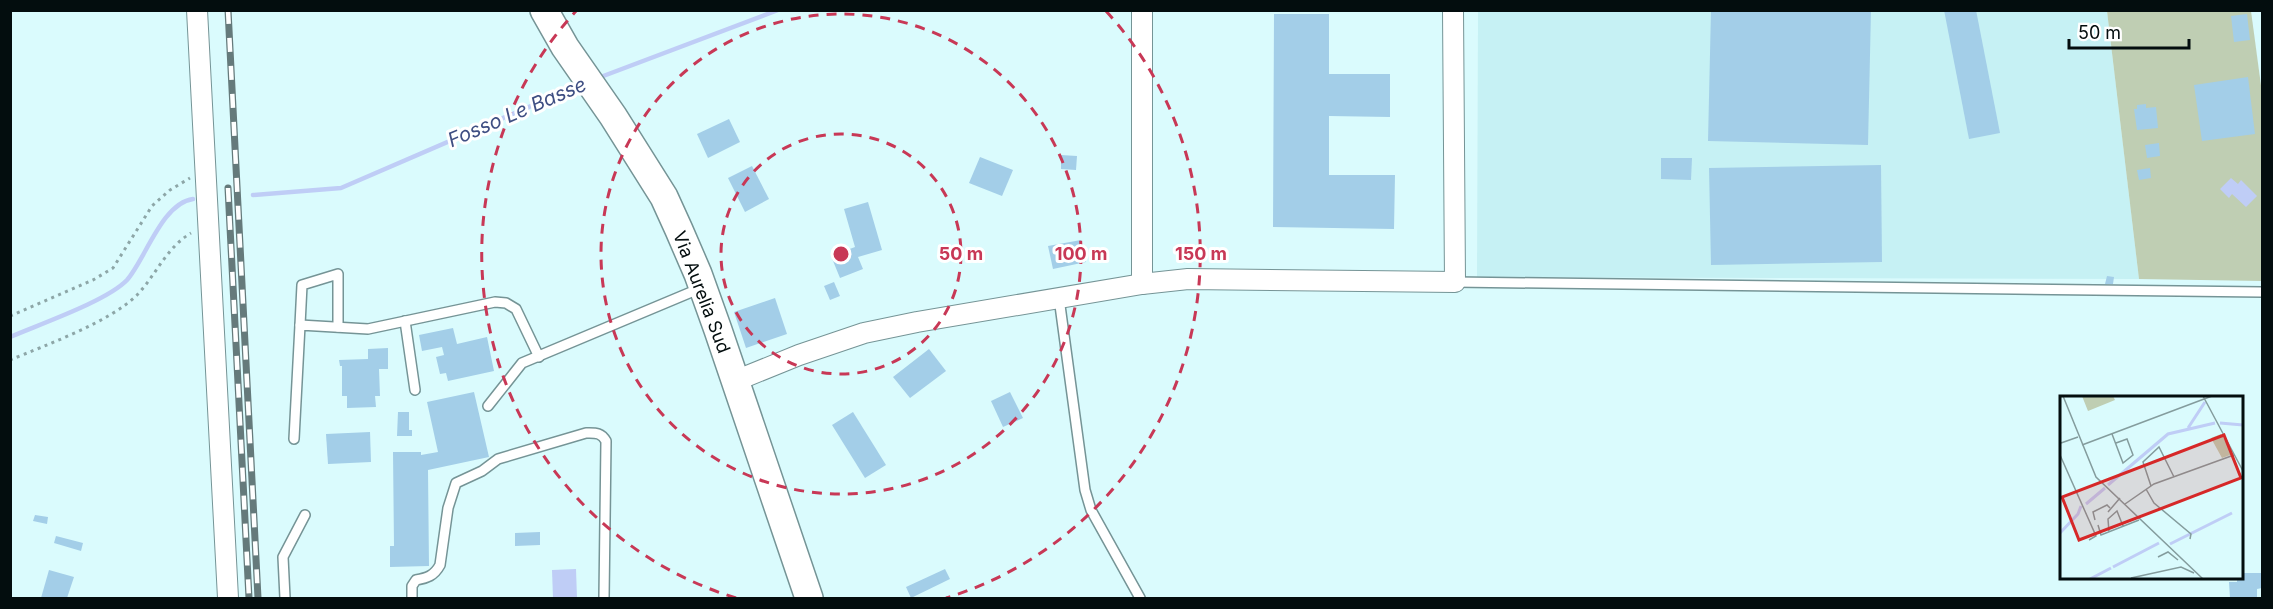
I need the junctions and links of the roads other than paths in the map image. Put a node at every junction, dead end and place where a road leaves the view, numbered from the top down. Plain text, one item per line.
1 (197, 10) edge
2 (544, 10) edge
3 (1142, 10) edge
4 (1453, 10) edge
5 (1455, 282) junction
6 (1142, 284) junction
7 (703, 287) junction
8 (2262, 292) edge
9 (1059, 298) junction
10 (405, 321) junction
11 (300, 325) junction
12 (338, 327) junction
13 (539, 357) junction
14 (735, 381) junction
15 (415, 390) dead end
16 (488, 406) dead end
17 (294, 439) dead end
18 (305, 515) dead end
19 (228, 598) edge
20 (285, 598) edge
21 (412, 598) edge
22 (604, 598) edge
23 (809, 598) edge
24 (1140, 598) edge

1 - 19 street
2 - 7 main road, Via Aurelia Sud
3 - 6 street
4 - 5 street
5 - 6 street
5 - 8 lane
6 - 9 street
7 - 13 lane
7 - 14 main road, Via Aurelia Sud
9 - 14 street
9 - 24 lane
10 - 12 lane
10 - 13 lane
10 - 15 lane
11 - 12 lane
11 - 12 lane
11 - 17 lane
13 - 16 lane
14 - 23 main road, Via Aurelia Sud
18 - 20 lane
21 - 22 lane

